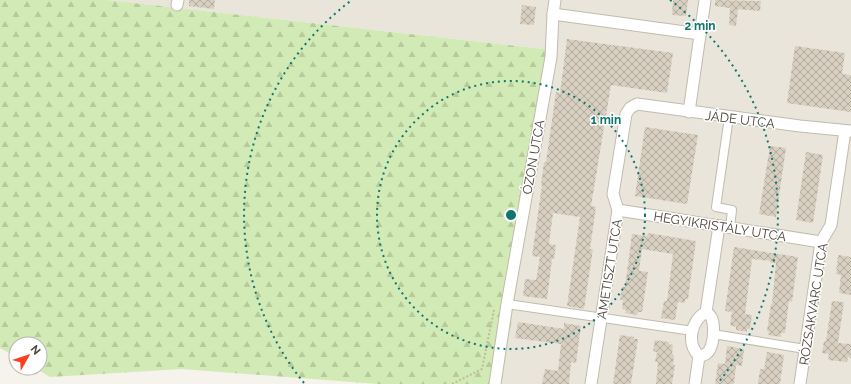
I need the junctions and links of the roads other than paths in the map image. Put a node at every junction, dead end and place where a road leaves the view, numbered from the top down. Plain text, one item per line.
1 (554, 0) edge
2 (705, 0) edge
3 (552, 14) junction
4 (700, 34) junction
5 (630, 108) joint
6 (689, 112) junction
7 (728, 117) junction
8 (848, 131) edge
9 (618, 210) junction
10 (724, 227) junction
11 (821, 242) junction
12 (507, 304) junction
13 (706, 312) junction
14 (601, 317) junction
15 (693, 332) junction
16 (713, 334) junction
17 (805, 349) junction
18 (699, 356) junction
19 (495, 384) edge
20 (592, 384) edge
21 (695, 384) edge
22 (800, 384) edge

1 - 3 street, ÓZON UTCA
2 - 4 street
3 - 4 street
3 - 12 street, ÓZON UTCA
4 - 6 street
5 - 6 street, JÁDE UTCA
5 - 9 street, AMETISZT UTCA
6 - 7 street, JÁDE UTCA
7 - 8 street, JÁDE UTCA
7 - 10 street
8 - 11 street, RÓZSAKVARC UTCA
9 - 10 street, HEGYIKRISTÁLY UTCA
9 - 14 street, AMETISZT UTCA
10 - 11 street, HEGYIKRISTÁLY UTCA
10 - 13 street
11 - 17 street, RÓZSAKVARC UTCA
12 - 14 street
12 - 19 street, ÓZON UTCA
13 - 15 street
13 - 16 street
14 - 15 street
14 - 20 street, AMETISZT UTCA
15 - 18 street
16 - 17 street
16 - 18 street
17 - 22 street, RÓZSAKVARC UTCA
18 - 21 street

